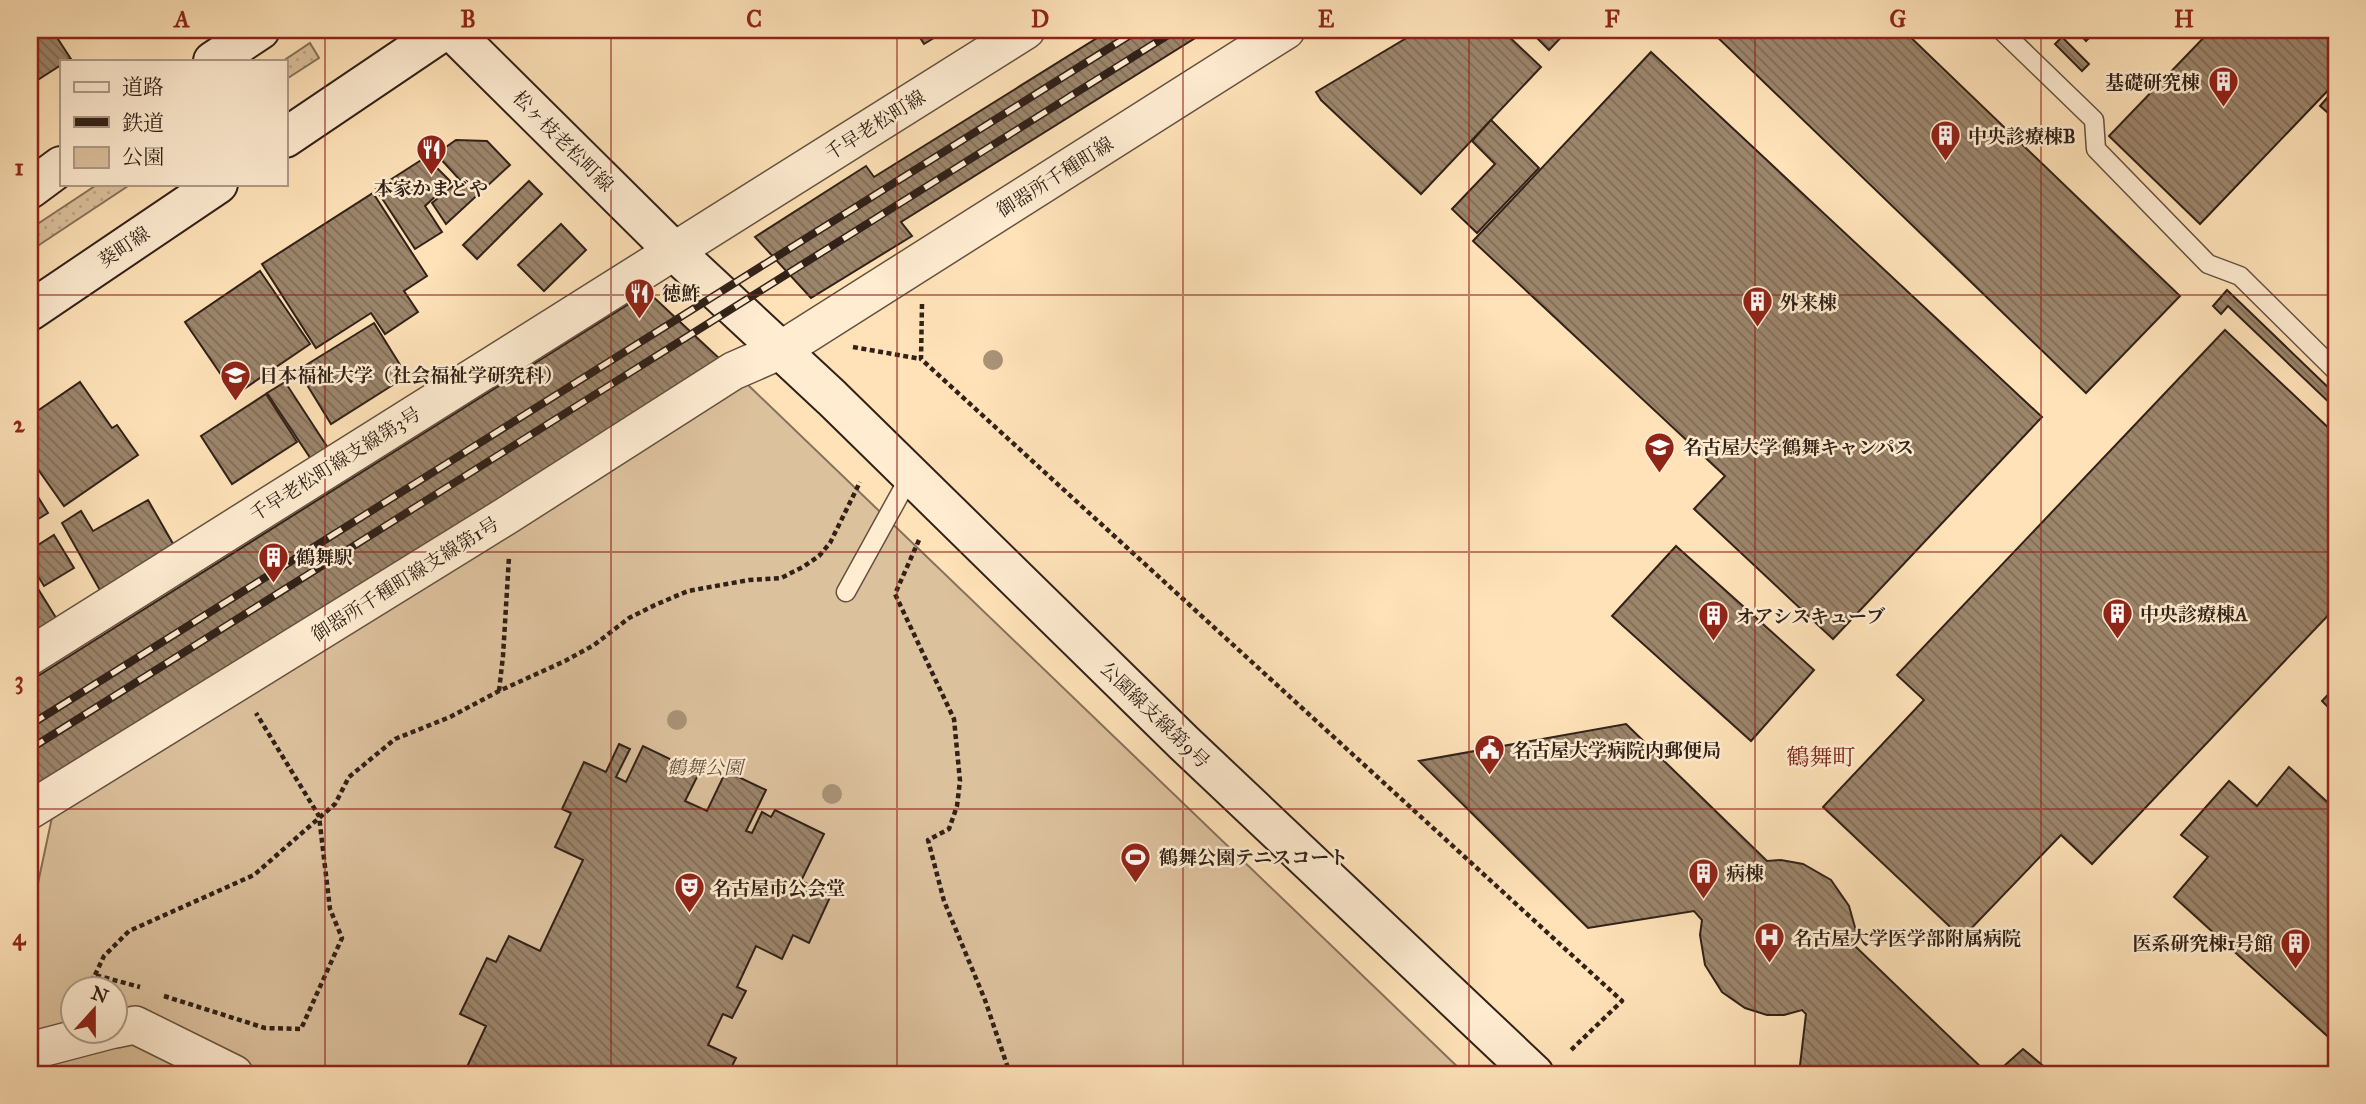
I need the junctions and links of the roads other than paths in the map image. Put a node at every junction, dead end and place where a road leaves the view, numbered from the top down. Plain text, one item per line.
1 (260, 30) edge
2 (444, 30) edge
3 (451, 30) edge
4 (1026, 30) edge
5 (1286, 30) edge
6 (2001, 30) edge
7 (215, 60) edge
8 (287, 137) edge
9 (60, 167) edge
10 (215, 186) edge
11 (30, 188) edge
12 (674, 252) junction
13 (30, 311) edge
14 (781, 350) junction
15 (2336, 370) edge
16 (910, 475) junction
17 (846, 592) dead end
18 (30, 656) edge
19 (30, 810) edge
20 (130, 1026) edge
21 (60, 1044) edge
22 (30, 1051) edge
23 (234, 1074) edge
24 (1534, 1074) edge

1 - 7 street
2 - 8 street
3 - 12 street, 松ヶ枝老松町線
4 - 12 street, 千早老松町線
5 - 14 street, 御器所千種町線
6 - 15 lane
9 - 11 street
10 - 13 street, 葵町線
12 - 14 street, 松ヶ枝老松町線
12 - 18 street, 千早老松町線支線第3号
14 - 16 street, 公園線支線第9号
14 - 19 street, 御器所千種町線支線第1号
16 - 17 lane
16 - 24 street, 公園線支線第9号
20 - 23 street
21 - 22 street

